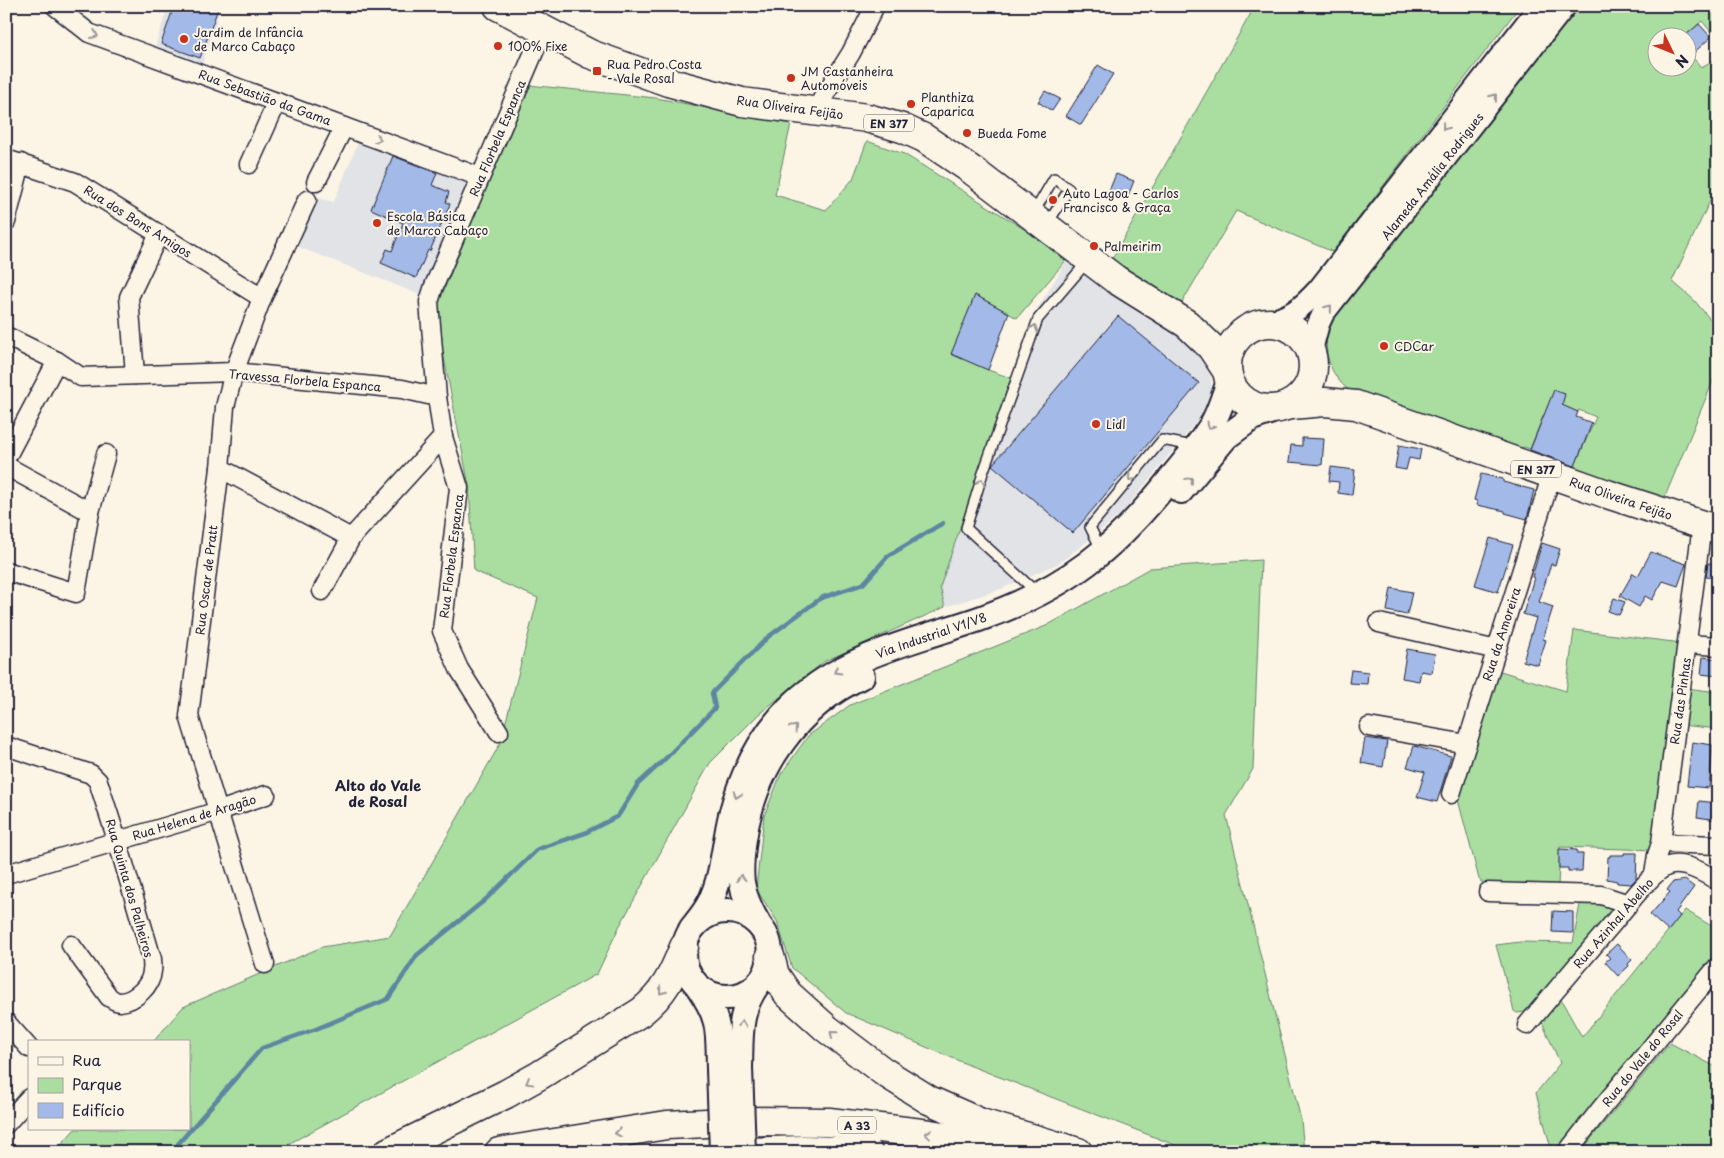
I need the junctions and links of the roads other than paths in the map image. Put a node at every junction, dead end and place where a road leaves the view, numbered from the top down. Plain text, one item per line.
1 (56, 6) edge
2 (498, 6) edge
3 (1540, 6) edge
4 (1565, 6) edge
5 (872, 9) edge
6 (543, 31) junction
7 (277, 102) junction
8 (814, 112) junction
9 (344, 126) junction
10 (14, 161) edge
11 (249, 164) dead end
12 (480, 177) junction
13 (316, 182) dead end
14 (307, 200) dead end
15 (6, 222) edge
16 (159, 234) junction
17 (1089, 260) junction
18 (262, 298) junction
19 (1187, 324) junction
20 (1257, 326) junction
21 (6, 336) edge
22 (1312, 357) junction
23 (57, 362) junction
24 (234, 372) junction
25 (135, 375) junction
26 (1228, 376) junction
27 (437, 397) junction
28 (1356, 405) junction
29 (1283, 407) junction
30 (443, 437) junction
31 (1196, 446) junction
32 (106, 454) dead end
33 (6, 458) edge
34 (6, 466) edge
35 (220, 468) junction
36 (1552, 474) junction
37 (90, 512) junction
38 (1710, 527) edge
39 (352, 538) junction
40 (1102, 553) junction
41 (6, 571) edge
42 (322, 591) dead end
43 (1036, 596) junction
44 (1379, 623) dead end
45 (1688, 644) junction
46 (1718, 646) edge
47 (1496, 650) junction
48 (1369, 727) dead end
49 (499, 732) dead end
50 (1467, 744) junction
51 (6, 746) edge
52 (1451, 794) dead end
53 (266, 795) dead end
54 (219, 811) junction
55 (117, 840) junction
56 (1661, 843) junction
57 (1718, 845) edge
58 (6, 874) edge
59 (1654, 875) junction
60 (1718, 881) edge
61 (1488, 892) dead end
62 (1629, 904) junction
63 (758, 923) junction
64 (687, 938) junction
65 (71, 945) dead end
66 (770, 956) junction
67 (265, 964) dead end
68 (1718, 966) edge
69 (758, 984) junction
70 (699, 988) junction
71 (6, 1022) edge
72 (1526, 1024) dead end
73 (28, 1047) edge
74 (730, 1068) junction
75 (28, 1099) edge
76 (6, 1124) edge
77 (808, 1151) edge
78 (388, 1152) edge
79 (499, 1152) edge
80 (722, 1152) edge
81 (744, 1152) edge
82 (868, 1152) edge
83 (1046, 1152) edge
84 (1078, 1152) edge
85 (1567, 1152) edge

1 -> 7 street, Rua Sebastião da Gama
2 - 6 main road, Rua Oliveira Feijão / EN 377
3 -> 20 street, Alameda Amália Rodrigues
22 -> 4 street, Alameda Amália Rodrigues
5 - 8 street
6 - 8 main road, Rua Oliveira Feijão / EN 377
6 - 12 street, Rua Florbela Espanca
7 - 9 street, Rua Sebastião da Gama
7 - 11 street
8 - 17 main road, Rua Oliveira Feijão / EN 377
9 -> 12 street, Rua Sebastião da Gama
9 - 13 street
10 - 15 street
10 - 16 street, Rua dos Bons Amigos
12 - 27 street, Rua Florbela Espanca
14 - 18 street, Rua Oscar de Pratt
16 - 18 street, Rua dos Bons Amigos
16 - 25 street
17 - 19 main road, Rua Oliveira Feijão / EN 377
43 -> 17 lane
18 - 24 street, Rua Oscar de Pratt
19 - 20 main road, Rua Oliveira Feijão / EN 377
19 - 26 main road, Rua Oliveira Feijão / EN 377
20 - 22 main road, EN 377
20 - 26 main road
21 - 23 street, Travessa Florbela Espanca
22 - 28 main road, Rua Oliveira Feijão / EN 377
22 - 29 main road
23 - 25 street, Travessa Florbela Espanca
23 - 33 street
24 - 25 street, Travessa Florbela Espanca
24 - 27 street, Travessa Florbela Espanca
24 - 35 street, Rua Oscar de Pratt
26 - 29 main road, EN 377
26 -> 31 main road, Via Industrial V1/V8
27 - 30 street, Rua Florbela Espanca
28 - 29 main road, Rua Oliveira Feijão / EN 377
28 - 36 main road, Rua Oliveira Feijão / EN 377
63 -> 29 main road, Via Industrial V1/V8
30 - 39 street
30 - 49 street, Rua Florbela Espanca
31 - 40 main road, Via Industrial V1/V8
31 -> 40 lane
32 - 37 street
34 - 37 street
35 - 39 street
35 - 54 street, Rua Oscar de Pratt
36 - 38 main road, Rua Oliveira Feijão / EN 377
36 - 47 street, Rua da Amoreira
37 - 41 street
38 - 45 street, Rua das Pinhas
39 - 42 street
40 - 43 main road, Via Industrial V1/V8
43 -> 64 main road, Via Industrial V1/V8
44 - 47 street
45 - 46 street
45 - 56 street, Rua das Pinhas
47 - 50 street, Rua da Amoreira
48 - 50 street
50 - 52 street, Rua da Amoreira
51 - 55 street, Rua Quinta dos Palheiros
53 - 54 street, Rua Helena de Aragão
54 - 55 street, Rua Helena de Aragão
54 - 67 street, Rua Oscar de Pratt
55 - 58 street, Rua Helena de Aragão
55 - 65 street, Rua Quinta dos Palheiros
56 - 57 street
56 - 59 street, Rua das Pinhas
59 - 60 street, Rua Azinhal Abelho
59 - 62 street, Rua Azinhal Abelho
61 - 62 street
62 - 72 street, Rua Azinhal Abelho
63 - 64 main road
63 - 66 main road
64 - 70 main road
64 -> 78 main road
66 - 69 main road
84 -> 66 main road
68 - 85 street, Rua do Vale do Rosal
69 - 70 main road
74 -> 69 main road
70 - 74 main road
71 - 73 street
74 - 80 main road, bridge
74 - 81 main road, bridge
75 - 76 street
77 - 81 main road, A 33
77 - 82 main road, A 33
83 -> 79 main road, A 33

